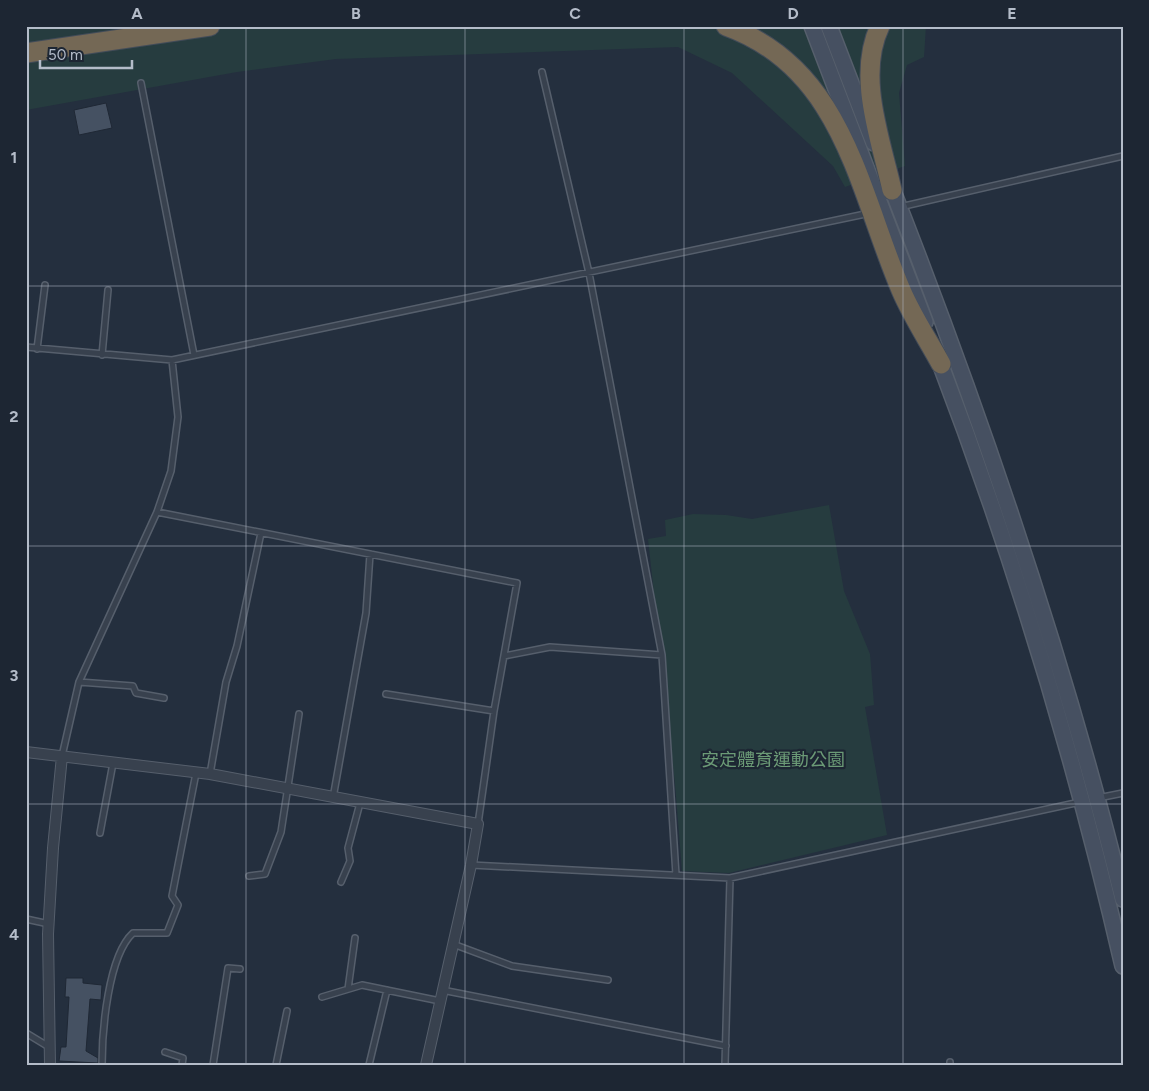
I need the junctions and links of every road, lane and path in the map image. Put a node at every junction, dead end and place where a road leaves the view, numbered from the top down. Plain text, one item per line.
1 (210, 26) edge
2 (726, 26) edge
3 (812, 26) edge
4 (829, 26) edge
5 (880, 26) edge
6 (26, 53) edge
7 (542, 72) dead end
8 (141, 83) dead end
9 (1123, 156) edge
10 (896, 198) junction
11 (877, 213) junction
12 (589, 273) junction
13 (45, 285) dead end
14 (108, 290) dead end
15 (26, 347) edge
16 (37, 349) junction
17 (102, 355) junction
18 (194, 355) junction
19 (172, 360) junction
20 (941, 364) joint
21 (157, 512) junction
22 (261, 533) junction
23 (370, 554) junction
24 (662, 655) junction
25 (504, 656) junction
26 (79, 682) junction
27 (386, 694) dead end
28 (164, 698) dead end
29 (494, 711) junction
30 (300, 714) dead end
31 (26, 752) edge
32 (62, 756) junction
33 (113, 763) junction
34 (196, 773) junction
35 (210, 774) junction
36 (287, 789) junction
37 (1123, 792) edge
38 (334, 798) junction
39 (1098, 798) junction
40 (1083, 802) junction
41 (360, 803) junction
42 (478, 824) junction
43 (100, 833) dead end
44 (471, 865) junction
45 (676, 875) junction
46 (249, 876) dead end
47 (730, 878) junction
48 (341, 882) dead end
49 (1123, 899) edge
50 (26, 919) edge
51 (49, 924) junction
52 (354, 938) dead end
53 (452, 943) junction
54 (1123, 966) edge
55 (240, 969) dead end
56 (608, 980) dead end
57 (348, 989) junction
58 (387, 990) junction
59 (441, 996) junction
60 (322, 997) dead end
61 (287, 1011) dead end
62 (26, 1032) edge
63 (726, 1046) junction
64 (50, 1048) junction
65 (165, 1052) dead end
66 (50, 1065) edge
67 (102, 1065) edge
68 (182, 1065) edge
69 (213, 1065) edge
70 (276, 1065) edge
71 (369, 1065) edge
72 (426, 1065) edge
73 (725, 1065) edge

1 - 6 highway
2 - 11 highway
3 - 11 main road
4 - 10 main road
5 - 10 highway
7 - 12 lane
8 - 18 lane
9 - 10 lane
10 - 11 lane
10 - 39 main road
11 - 12 lane
11 - 20 highway
12 - 18 lane
12 - 24 lane
13 - 16 lane
14 - 17 lane
15 - 16 lane
16 - 17 lane
17 - 19 lane
18 - 19 lane
19 - 21 lane
20 - 40 main road
21 - 22 lane
21 - 26 lane
22 - 23 lane
22 - 35 lane
23 - 25 lane
23 - 38 lane
24 - 25 lane
24 - 45 lane
25 - 29 lane
26 - 28 lane
26 - 32 lane
27 - 29 lane
29 - 42 lane
30 - 36 lane
31 - 32 street
32 - 33 street
32 - 51 street
33 - 34 street
33 - 43 lane
34 - 35 street
34 - 67 lane
35 - 36 street
36 - 38 street
36 - 46 lane
37 - 39 lane
38 - 41 street
39 - 40 lane
39 - 49 main road
40 - 47 lane
40 - 54 main road
41 - 42 street
41 - 48 lane
42 - 44 street
44 - 45 lane
44 - 53 street
45 - 47 lane
47 - 63 lane
50 - 51 lane
51 - 64 street
52 - 57 lane
53 - 56 lane
53 - 59 street
55 - 69 lane
57 - 58 lane
57 - 60 lane
58 - 59 lane
58 - 71 lane
59 - 63 lane
59 - 72 street
61 - 70 lane
62 - 64 lane
63 - 73 lane
64 - 66 street
65 - 68 lane

